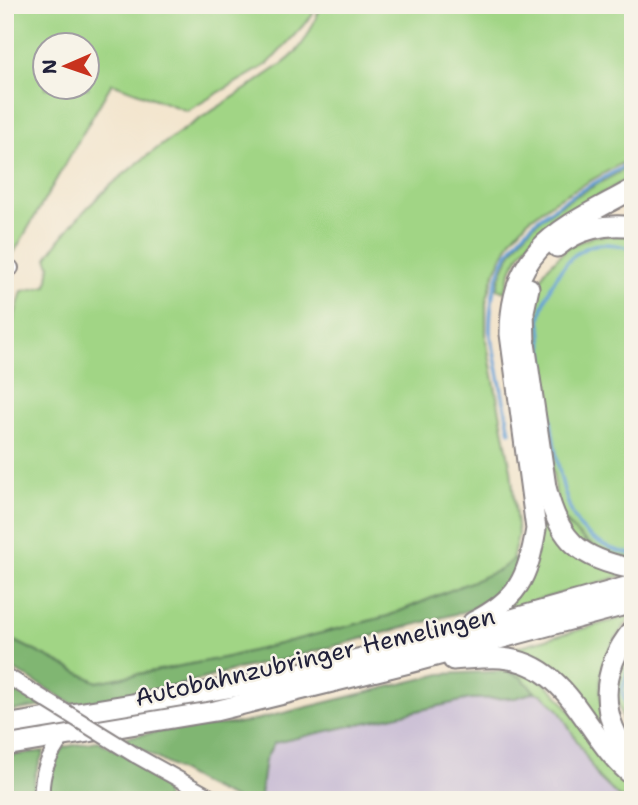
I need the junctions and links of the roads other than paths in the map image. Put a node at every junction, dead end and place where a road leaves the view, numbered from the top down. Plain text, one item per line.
1 (633, 189) edge
2 (633, 227) edge
3 (633, 569) edge
4 (633, 585) edge
5 (633, 603) edge
6 (633, 629) edge
7 (441, 639) junction
8 (413, 662) junction
9 (5, 675) edge
10 (5, 725) edge
11 (62, 738) junction
12 (5, 746) edge
13 (633, 758) edge
14 (633, 776) edge
15 (190, 794) edge
16 (42, 800) edge
17 (216, 800) edge

1 - 7 highway
2 - 3 highway
4 - 7 highway, Autobahnzubringer Hemelingen
5 - 8 highway, Autobahnzubringer Hemelingen
6 - 13 highway
7 - 10 highway, Autobahnzubringer Hemelingen
8 - 11 highway, Autobahnzubringer Hemelingen
8 - 14 highway
9 - 15 street, bridge
11 - 12 highway, Autobahnzubringer Hemelingen
11 - 16 street
15 - 17 street

